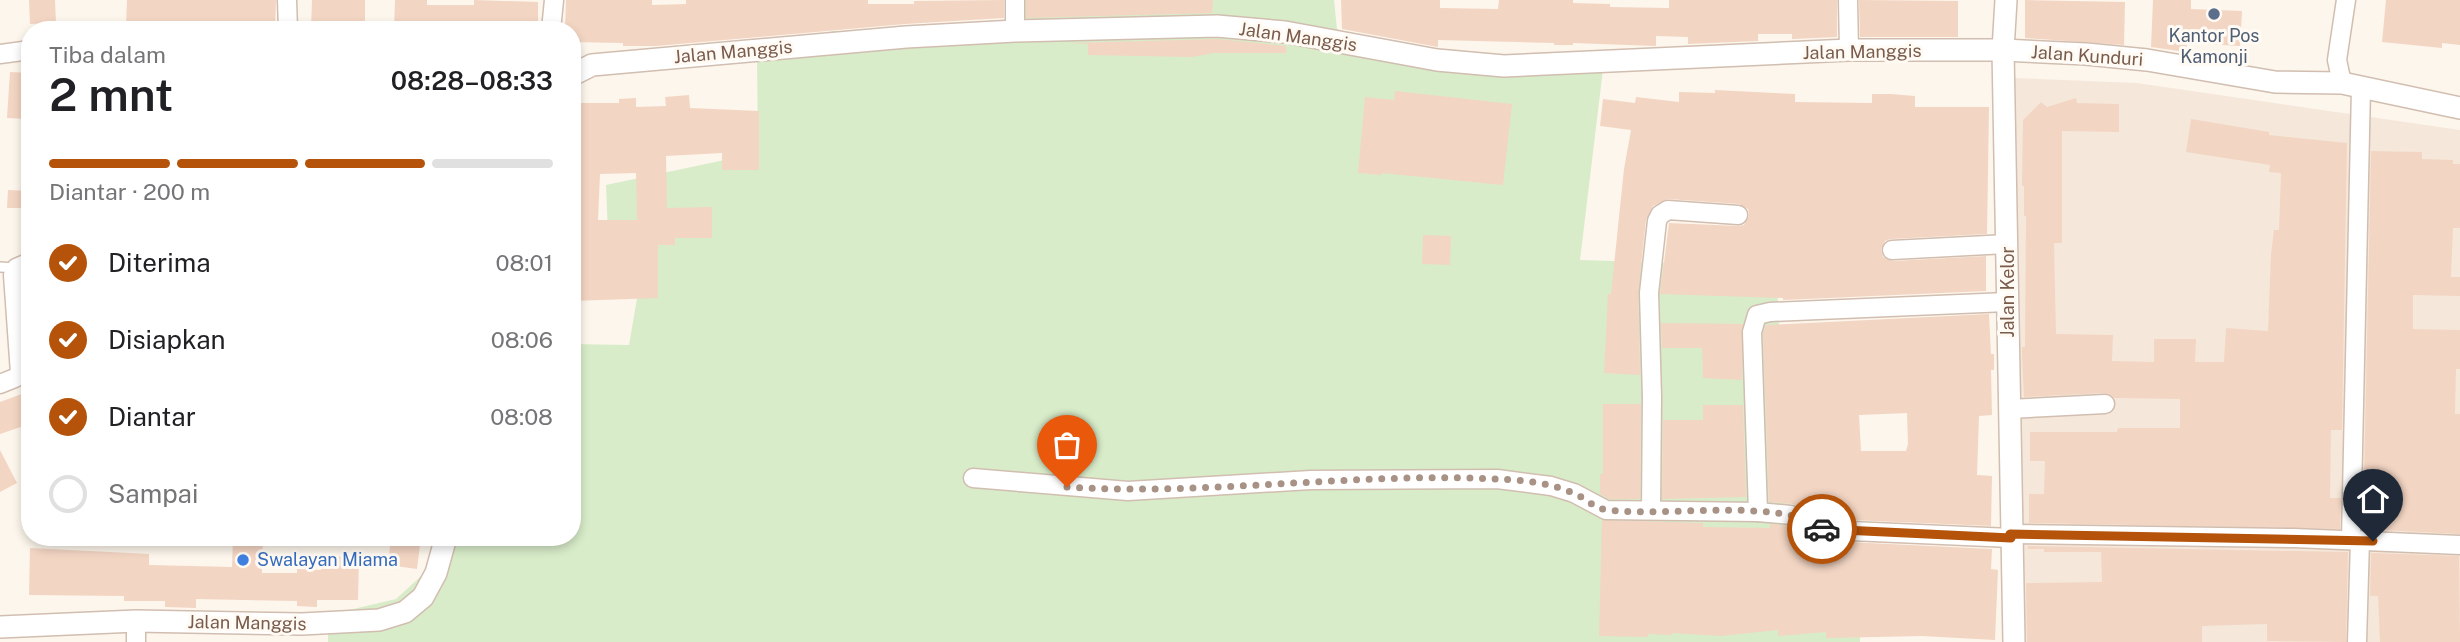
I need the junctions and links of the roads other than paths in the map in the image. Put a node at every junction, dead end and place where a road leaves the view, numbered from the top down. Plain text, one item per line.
1 (287, 0) edge
2 (554, 0) edge
3 (1015, 0) edge
4 (1848, 0) edge
5 (2006, 0) edge
6 (2346, 0) edge
7 (288, 21) edge
8 (552, 21) edge
9 (1015, 31) junction
10 (1849, 50) junction
11 (2003, 50) junction
12 (21, 51) edge
13 (0, 54) edge
14 (582, 65) edge
15 (2351, 86) junction
16 (2460, 108) edge
17 (1738, 215) dead end
18 (2007, 244) junction
19 (1892, 250) dead end
20 (15, 266) edge
21 (2007, 302) junction
22 (0, 384) edge
23 (2105, 404) dead end
24 (2009, 409) junction
25 (973, 478) dead end
26 (1651, 510) junction
27 (1758, 512) junction
28 (2011, 536) junction
29 (2355, 540) junction
30 (2460, 545) edge
31 (444, 546) edge
32 (0, 627) edge
33 (136, 631) edge
34 (2014, 642) edge
35 (2357, 642) edge

1 - 7 street
2 - 8 street
3 - 9 street
4 - 10 street
5 - 11 street, Jalan Kelor
6 - 15 street
9 - 10 street, Jalan Manggis
9 - 14 street, Jalan Manggis
10 - 11 street, Jalan Manggis
11 - 15 street, Jalan Kunduri
11 - 18 street, Jalan Kelor
12 - 13 street
15 - 16 street, Jalan Kunduri
15 - 29 street
17 - 26 street
18 - 19 street
18 - 21 street, Jalan Kelor
20 - 22 street
21 - 24 street, Jalan Kelor
21 - 27 street
23 - 24 street
24 - 28 street, Jalan Kelor
25 - 26 street
26 - 27 street
27 - 28 street
28 - 29 street
28 - 34 street, Jalan Kelor
29 - 30 street
29 - 35 street
31 - 33 street, Jalan Manggis
32 - 33 street, Jalan Manggis

